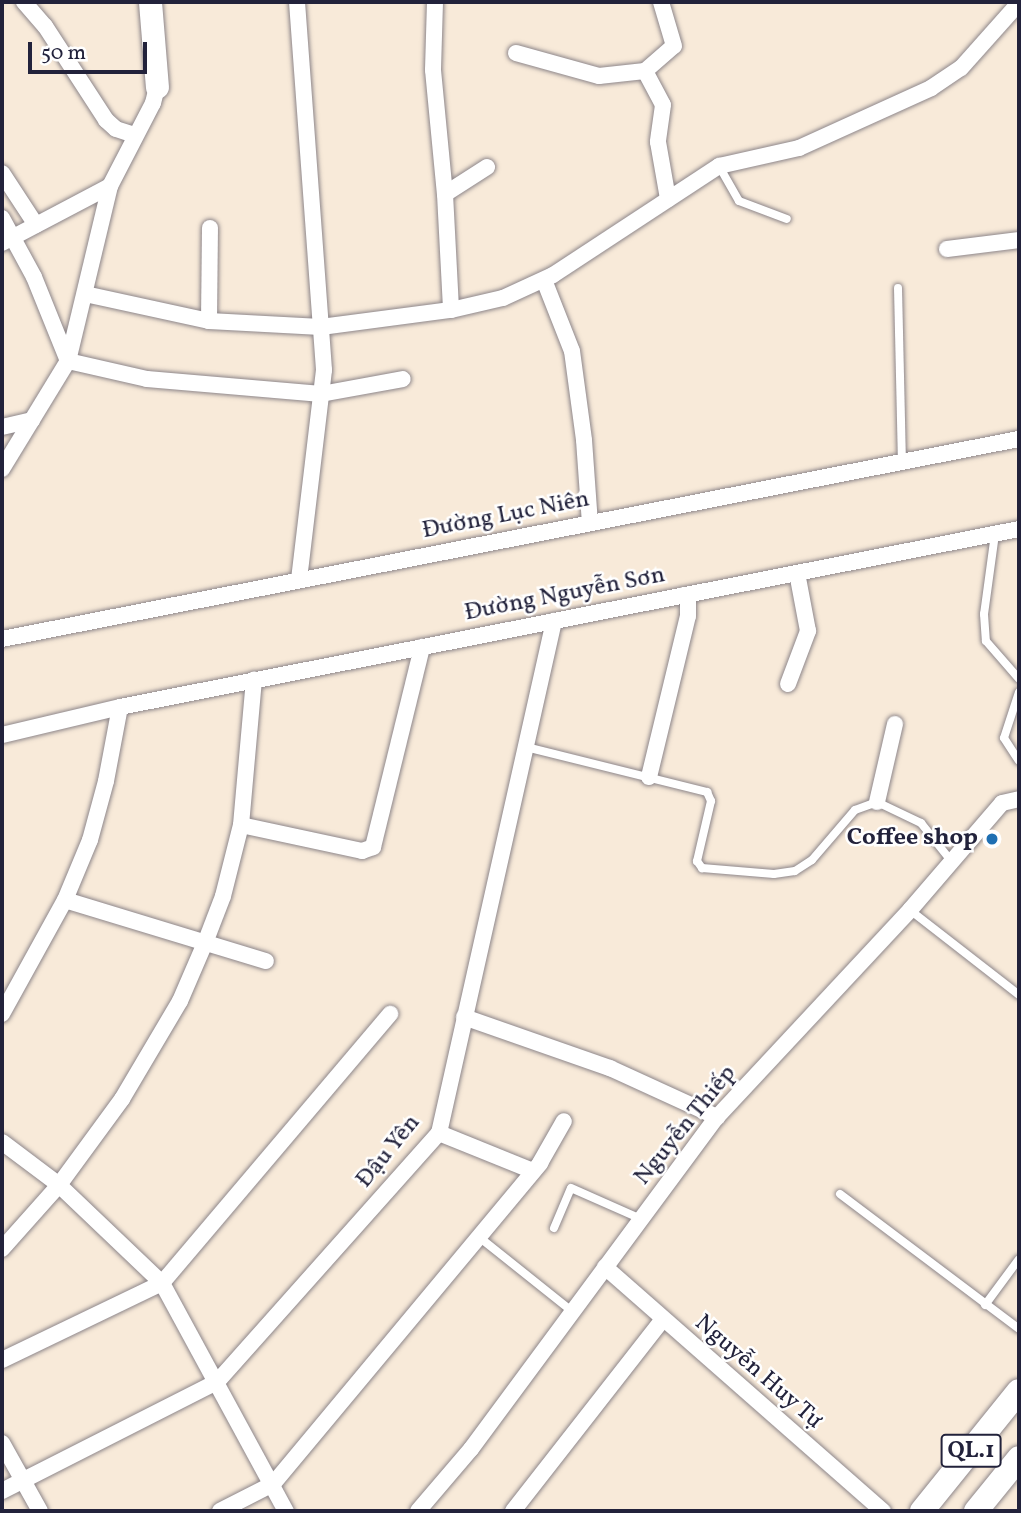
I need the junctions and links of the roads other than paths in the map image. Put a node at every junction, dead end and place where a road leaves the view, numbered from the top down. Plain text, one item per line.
1 (24, 2) edge
2 (150, 2) edge
3 (297, 2) edge
4 (435, 2) edge
5 (661, 2) edge
6 (1019, 3) edge
7 (516, 53) dead end
8 (645, 71) junction
9 (157, 87) joint
10 (134, 135) junction
11 (719, 166) junction
12 (487, 167) dead end
13 (2, 173) edge
14 (110, 186) junction
15 (445, 194) junction
16 (668, 199) junction
17 (2, 218) edge
18 (787, 219) dead end
19 (36, 225) junction
20 (210, 228) dead end
21 (8, 240) edge
22 (1019, 240) edge
23 (947, 249) dead end
24 (544, 280) junction
25 (898, 288) dead end
26 (85, 294) junction
27 (450, 310) junction
28 (209, 321) junction
29 (321, 327) junction
30 (68, 361) junction
31 (403, 379) dead end
32 (321, 394) junction
33 (32, 420) junction
34 (2, 427) edge
35 (1019, 439) edge
36 (902, 462) junction
37 (2, 470) edge
38 (590, 523) junction
39 (1019, 529) edge
40 (995, 534) junction
41 (797, 573) junction
42 (299, 580) junction
43 (684, 595) junction
44 (554, 621) junction
45 (2, 639) edge
46 (422, 647) junction
47 (1019, 679) edge
48 (254, 680) junction
49 (789, 684) dead end
50 (1019, 692) edge
51 (120, 707) junction
52 (895, 724) dead end
53 (2, 734) edge
54 (526, 747) junction
55 (1019, 761) edge
56 (649, 777) junction
57 (1019, 799) edge
58 (877, 802) junction
59 (241, 825) junction
60 (952, 862) junction
61 (65, 900) junction
62 (910, 910) junction
63 (205, 943) junction
64 (266, 961) dead end
65 (1019, 995) edge
66 (2, 1014) edge
67 (390, 1014) dead end
68 (464, 1017) junction
69 (717, 1117) junction
70 (564, 1121) dead end
71 (439, 1133) junction
72 (2, 1142) edge
73 (533, 1171) junction
74 (59, 1185) junction
75 (840, 1194) dead end
76 (641, 1219) junction
77 (554, 1228) dead end
78 (479, 1237) junction
79 (2, 1249) edge
80 (1019, 1259) edge
81 (605, 1267) junction
82 (162, 1283) junction
83 (985, 1304) junction
84 (573, 1312) junction
85 (662, 1320) junction
86 (1019, 1329) edge
87 (2, 1360) edge
88 (217, 1382) junction
89 (1019, 1391) edge
90 (2, 1443) edge
91 (1019, 1458) edge
92 (24, 1483) junction
93 (273, 1484) junction
94 (2, 1492) edge
95 (40, 1511) edge
96 (220, 1511) edge
97 (286, 1511) edge
98 (418, 1511) edge
99 (513, 1511) edge
100 (883, 1511) edge
101 (922, 1511) edge
102 (976, 1511) edge

1 - 10 street
2 - 9 street
3 - 29 street
4 - 15 street
5 - 8 street
6 - 11 street
7 - 8 street
8 - 16 street
9 - 10 street
10 - 14 street
11 - 16 street
11 - 18 lane
12 - 15 street
13 - 19 street
14 - 19 street
14 - 26 street
15 - 27 street
16 - 24 street
17 - 21 street
19 - 21 street
20 - 28 street
21 - 30 street
22 - 23 street
24 - 27 street
24 - 38 street
25 - 36 lane
26 - 28 street
26 - 30 street
27 - 29 street
28 - 29 street
29 - 32 street
30 - 32 street
30 - 33 street
31 - 32 street
32 - 42 street
33 - 34 street
33 - 37 street
35 - 36 street, Đường Lục Niên
36 - 38 street, Đường Lục Niên
38 - 42 street, Đường Lục Niên
39 - 40 street, Đường Nguyễn Sơn
40 - 41 street, Đường Nguyễn Sơn
40 - 47 lane
41 - 43 street, Đường Nguyễn Sơn
41 - 49 street
42 - 45 street, Đường Lục Niên
43 - 44 street, Đường Nguyễn Sơn
43 - 56 street
44 - 46 street, Đường Nguyễn Sơn
44 - 54 street, Đậu Yên
46 - 48 street, Đường Nguyễn Sơn
46 - 59 street
48 - 51 street, Đường Nguyễn Sơn
48 - 59 street
50 - 55 lane
51 - 53 street, Đường Nguyễn Sơn
51 - 61 street
52 - 58 street
54 - 56 lane
54 - 68 street, Đậu Yên
56 - 58 lane
57 - 60 street, Nguyễn Thiếp
58 - 60 lane
59 - 63 street
60 - 62 street, Nguyễn Thiếp
61 - 63 street
61 - 66 street
62 - 65 lane
62 - 69 street, Nguyễn Thiếp
63 - 64 street
63 - 74 street
67 - 82 street
68 - 69 street
68 - 71 street, Đậu Yên
69 - 76 street, Nguyễn Thiếp
70 - 73 street
71 - 73 street
71 - 88 street, Đậu Yên
72 - 74 street
73 - 78 street
74 - 79 street
74 - 82 street
75 - 83 lane
76 - 77 lane
76 - 81 street, Nguyễn Thiếp
78 - 84 lane
78 - 93 street
80 - 83 lane
81 - 84 street, Nguyễn Thiếp
81 - 85 street, Nguyễn Huy Tự
82 - 87 street
82 - 88 street
83 - 86 lane
84 - 98 street, Nguyễn Thiếp
85 - 99 street
85 - 100 street, Nguyễn Huy Tự
88 - 92 street, Đậu Yên
88 - 93 street
89 - 101 main road, QL.1
90 - 92 street
91 - 102 main road, QL.1
92 - 94 street, Đậu Yên
92 - 95 street
93 - 96 street
93 - 97 street

